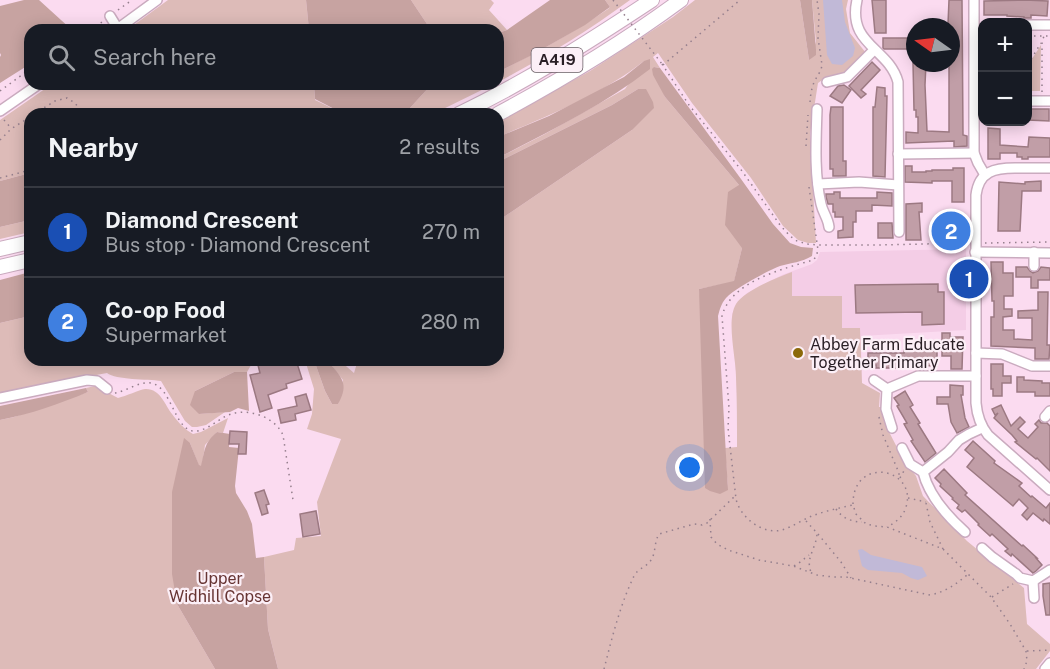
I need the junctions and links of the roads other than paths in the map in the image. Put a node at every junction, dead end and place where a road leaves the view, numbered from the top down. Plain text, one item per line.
1 (157, 0) edge
2 (652, 0) edge
3 (681, 0) edge
4 (857, 0) edge
5 (975, 0) edge
6 (110, 16) dead end
7 (978, 19) edge
8 (114, 24) edge
9 (124, 24) edge
10 (1032, 25) edge
11 (1050, 26) edge
12 (874, 50) junction
13 (827, 82) dead end
14 (31, 90) edge
15 (1032, 101) edge
16 (1050, 101) edge
17 (472, 108) edge
18 (813, 108) road end
19 (504, 111) edge
20 (978, 111) edge
21 (0, 113) edge
22 (974, 153) junction
23 (898, 154) junction
24 (1050, 168) edge
25 (985, 175) junction
26 (813, 183) junction
27 (898, 185) junction
28 (829, 227) dead end
29 (899, 232) dead end
30 (24, 243) edge
31 (975, 248) junction
32 (0, 249) edge
33 (1034, 252) junction
34 (1050, 253) edge
35 (24, 261) edge
36 (1034, 266) dead end
37 (0, 267) edge
38 (976, 353) junction
39 (1050, 366) edge
40 (976, 375) junction
41 (874, 380) dead end
42 (107, 389) road end
43 (887, 389) junction
44 (0, 398) edge
45 (892, 428) dead end
46 (982, 428) junction
47 (902, 448) dead end
48 (922, 472) junction
49 (1050, 490) edge
50 (965, 532) dead end
51 (982, 548) dead end
52 (1050, 570) edge
53 (1033, 581) junction
54 (1034, 598) dead end
55 (1050, 663) edge
56 (1045, 669) edge

1 - 9 street
2 - 17 highway, A419
3 - 19 highway, A419
4 - 12 street
5 - 7 street
6 - 8 street
10 - 11 street
12 - 13 street
12 - 23 street
14 - 21 street
15 - 16 street
18 - 26 street
20 - 22 street
22 - 23 street
22 - 25 street
23 - 27 street
24 - 25 street
25 - 31 street
26 - 27 street
26 - 28 street
27 - 29 street
30 - 32 highway
31 - 33 street
31 - 38 street
33 - 34 street
33 - 36 street
35 - 37 highway
38 - 39 street
38 - 40 street
40 - 43 street
40 - 46 street
41 - 43 street
42 - 44 street
43 - 45 street
46 - 48 street
46 - 49 street
47 - 48 street
48 - 50 street
51 - 53 street
52 - 53 street
53 - 54 street
55 - 56 street

